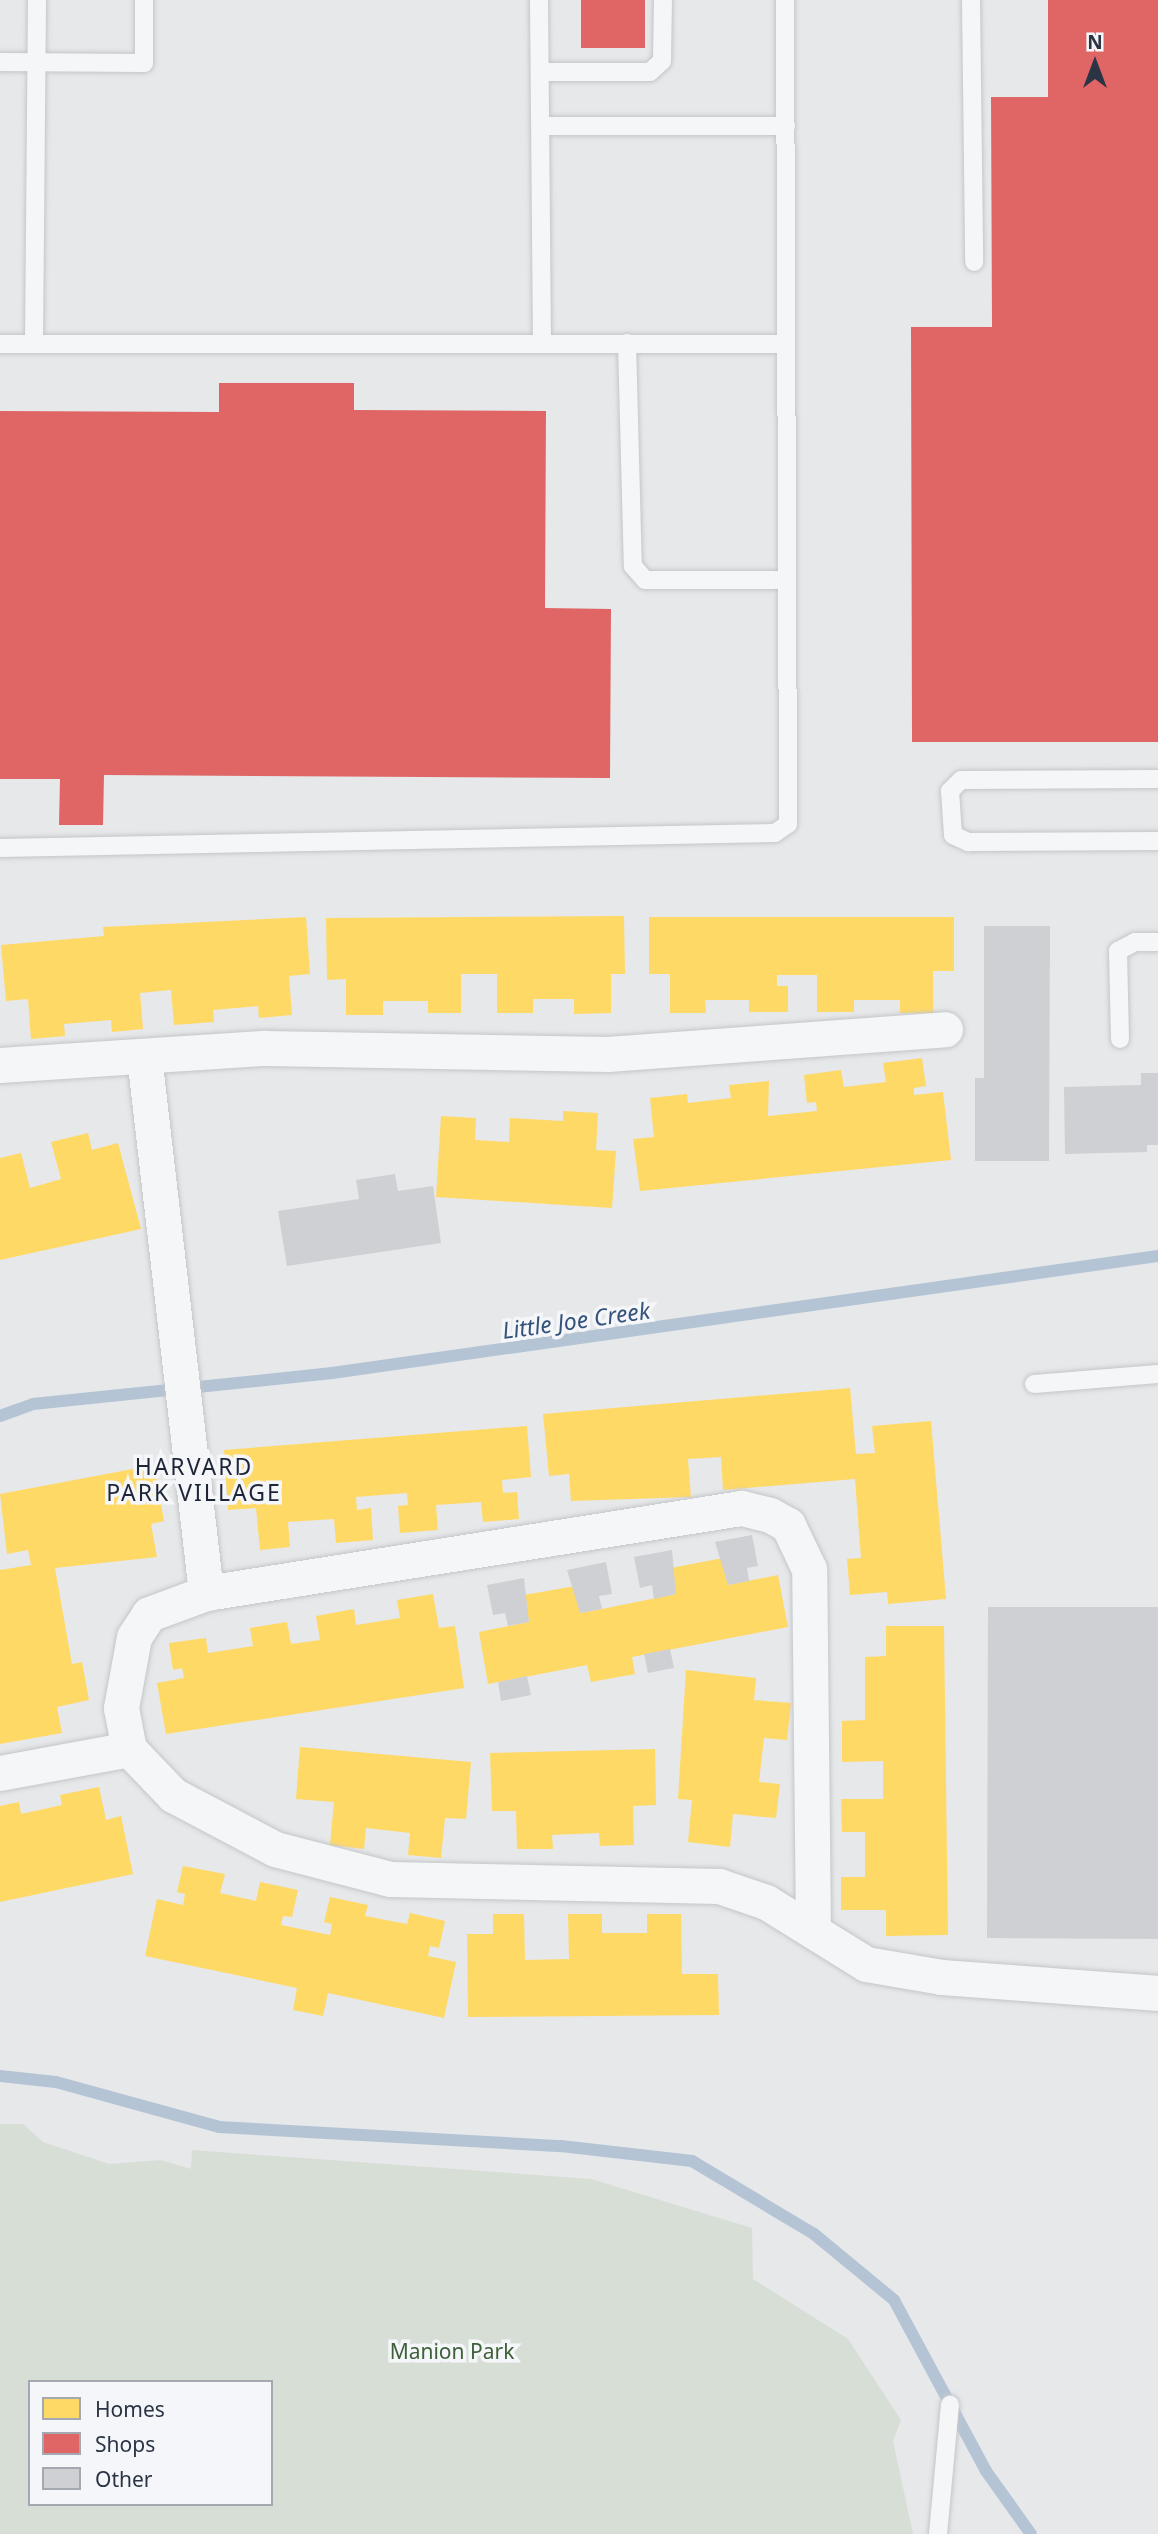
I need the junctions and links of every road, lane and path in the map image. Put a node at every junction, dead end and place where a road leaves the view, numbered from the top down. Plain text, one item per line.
1 (37, 0) edge
2 (144, 0) edge
3 (539, 0) edge
4 (663, 0) edge
5 (785, 0) edge
6 (971, 0) edge
7 (0, 62) edge
8 (37, 63) junction
9 (540, 72) junction
10 (541, 126) junction
11 (786, 126) junction
12 (974, 262) dead end
13 (542, 343) junction
14 (627, 343) junction
15 (0, 344) edge
16 (34, 344) junction
17 (786, 344) junction
18 (787, 580) junction
19 (1158, 779) edge
20 (1158, 841) edge
21 (0, 848) edge
22 (1158, 942) edge
23 (945, 1029) dead end
24 (1120, 1039) dead end
25 (144, 1056) junction
26 (0, 1065) edge
27 (1158, 1374) edge
28 (1034, 1384) dead end
29 (206, 1593) junction
30 (129, 1749) junction
31 (0, 1773) edge
32 (813, 1931) junction
33 (1158, 1993) edge
34 (950, 2405) dead end
35 (938, 2534) edge

1 - 8 lane
2 - 8 lane
3 - 9 lane
4 - 9 lane
5 - 11 lane
6 - 12 lane
7 - 8 lane
8 - 16 lane
9 - 10 lane
10 - 11 lane
10 - 13 lane
11 - 17 lane
13 - 14 lane
13 - 16 lane
14 - 17 lane
14 - 18 lane
15 - 16 lane
17 - 18 lane
18 - 21 lane
19 - 20 lane
22 - 24 lane
23 - 25 street
25 - 26 street
25 - 29 street
27 - 28 lane
29 - 30 street
29 - 32 street
30 - 31 street
30 - 32 street
32 - 33 street
34 - 35 lane

